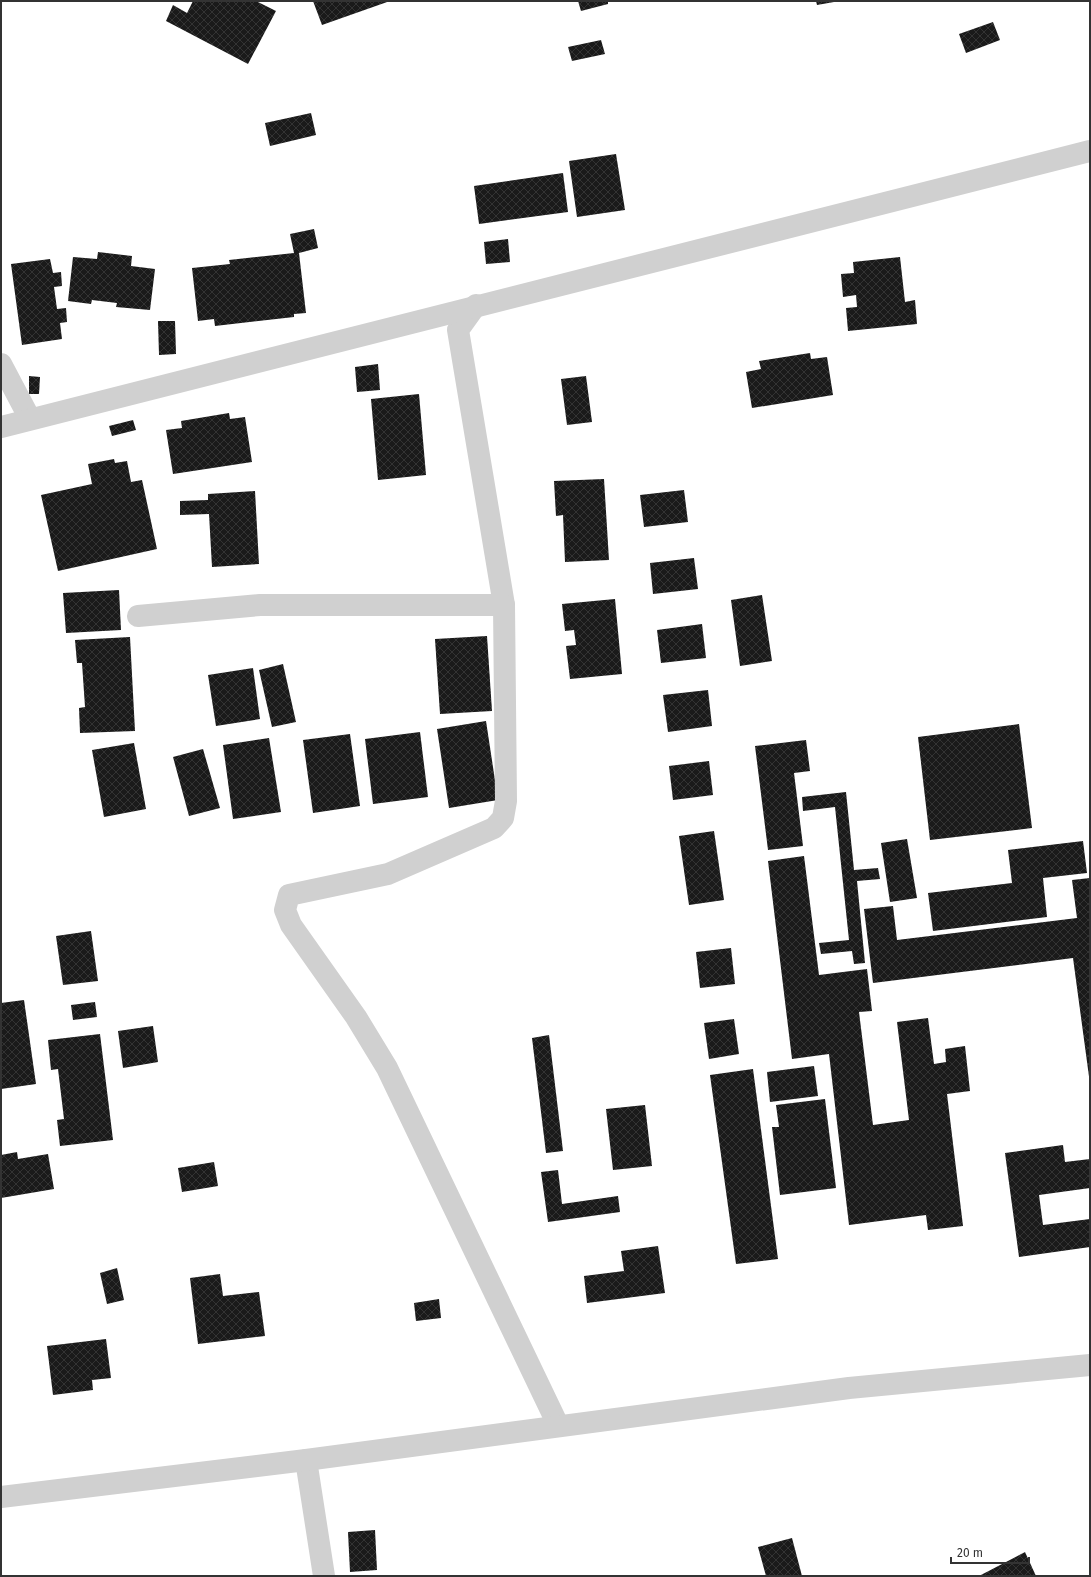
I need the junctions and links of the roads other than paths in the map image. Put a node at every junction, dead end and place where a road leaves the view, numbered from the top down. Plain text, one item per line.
1 (1090, 151) edge
2 (476, 305) junction
3 (1, 364) edge
4 (30, 419) junction
5 (1, 427) edge
6 (504, 605) junction
7 (138, 616) dead end
8 (1090, 1365) edge
9 (558, 1426) junction
10 (306, 1460) junction
11 (1, 1496) edge
12 (324, 1576) edge

1 - 2 street
2 - 4 street
2 - 6 street
3 - 4 street
4 - 5 street
6 - 7 street
6 - 9 street
8 - 9 street
9 - 10 street
10 - 11 street
10 - 12 street

